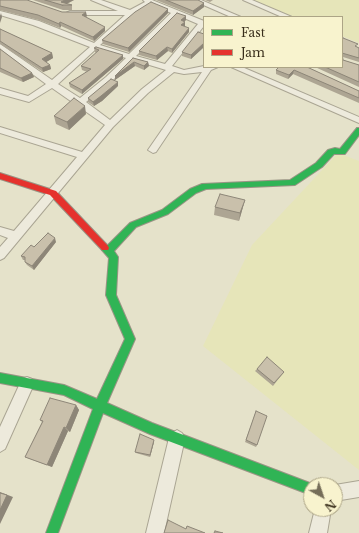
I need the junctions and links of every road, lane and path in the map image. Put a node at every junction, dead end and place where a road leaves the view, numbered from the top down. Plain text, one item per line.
1 (94, 0) edge
2 (196, 0) edge
3 (246, 0) edge
4 (148, 1) edge
5 (176, 12) junction
6 (0, 13) edge
7 (63, 13) edge
8 (131, 13) junction
9 (235, 16) edge
10 (286, 16) edge
11 (203, 23) edge
12 (203, 24) edge
13 (0, 46) edge
14 (95, 46) junction
15 (131, 57) junction
16 (169, 68) junction
17 (211, 68) edge
18 (237, 68) edge
19 (52, 84) junction
20 (0, 91) edge
21 (80, 102) junction
22 (359, 120) edge
23 (110, 125) junction
24 (0, 130) edge
25 (359, 130) edge
26 (153, 150) dead end
27 (84, 156) junction
28 (0, 176) edge
29 (53, 193) junction
30 (0, 230) edge
31 (16, 236) junction
32 (108, 251) junction
33 (0, 255) edge
34 (0, 378) edge
35 (27, 384) junction
36 (100, 406) junction
37 (177, 438) junction
38 (0, 444) edge
39 (303, 485) edge
40 (359, 489) edge
41 (343, 492) edge
42 (321, 517) edge
43 (52, 533) edge
44 (155, 533) edge
45 (318, 533) edge

1 - 8 street
2 - 9 street
3 - 10 street
4 - 5 street
4 - 8 street
5 - 11 street
5 - 15 street
6 - 14 street
7 - 8 street
8 - 14 street
12 - 16 street
13 - 19 street
14 - 15 street
14 - 19 street
15 - 16 street
15 - 21 street
16 - 17 street
16 - 23 street
17 - 26 street
18 - 22 street
19 - 20 street
19 - 21 street
21 - 23 street
23 - 27 street
24 - 27 street
25 - 32 street
27 - 29 street
28 - 29 street
29 - 31 street
29 - 32 street
30 - 31 street
31 - 33 street
32 - 36 street
34 - 35 street
35 - 36 street
35 - 38 street
36 - 37 street
36 - 43 street
37 - 39 street
37 - 44 street
40 - 41 street
42 - 45 street

